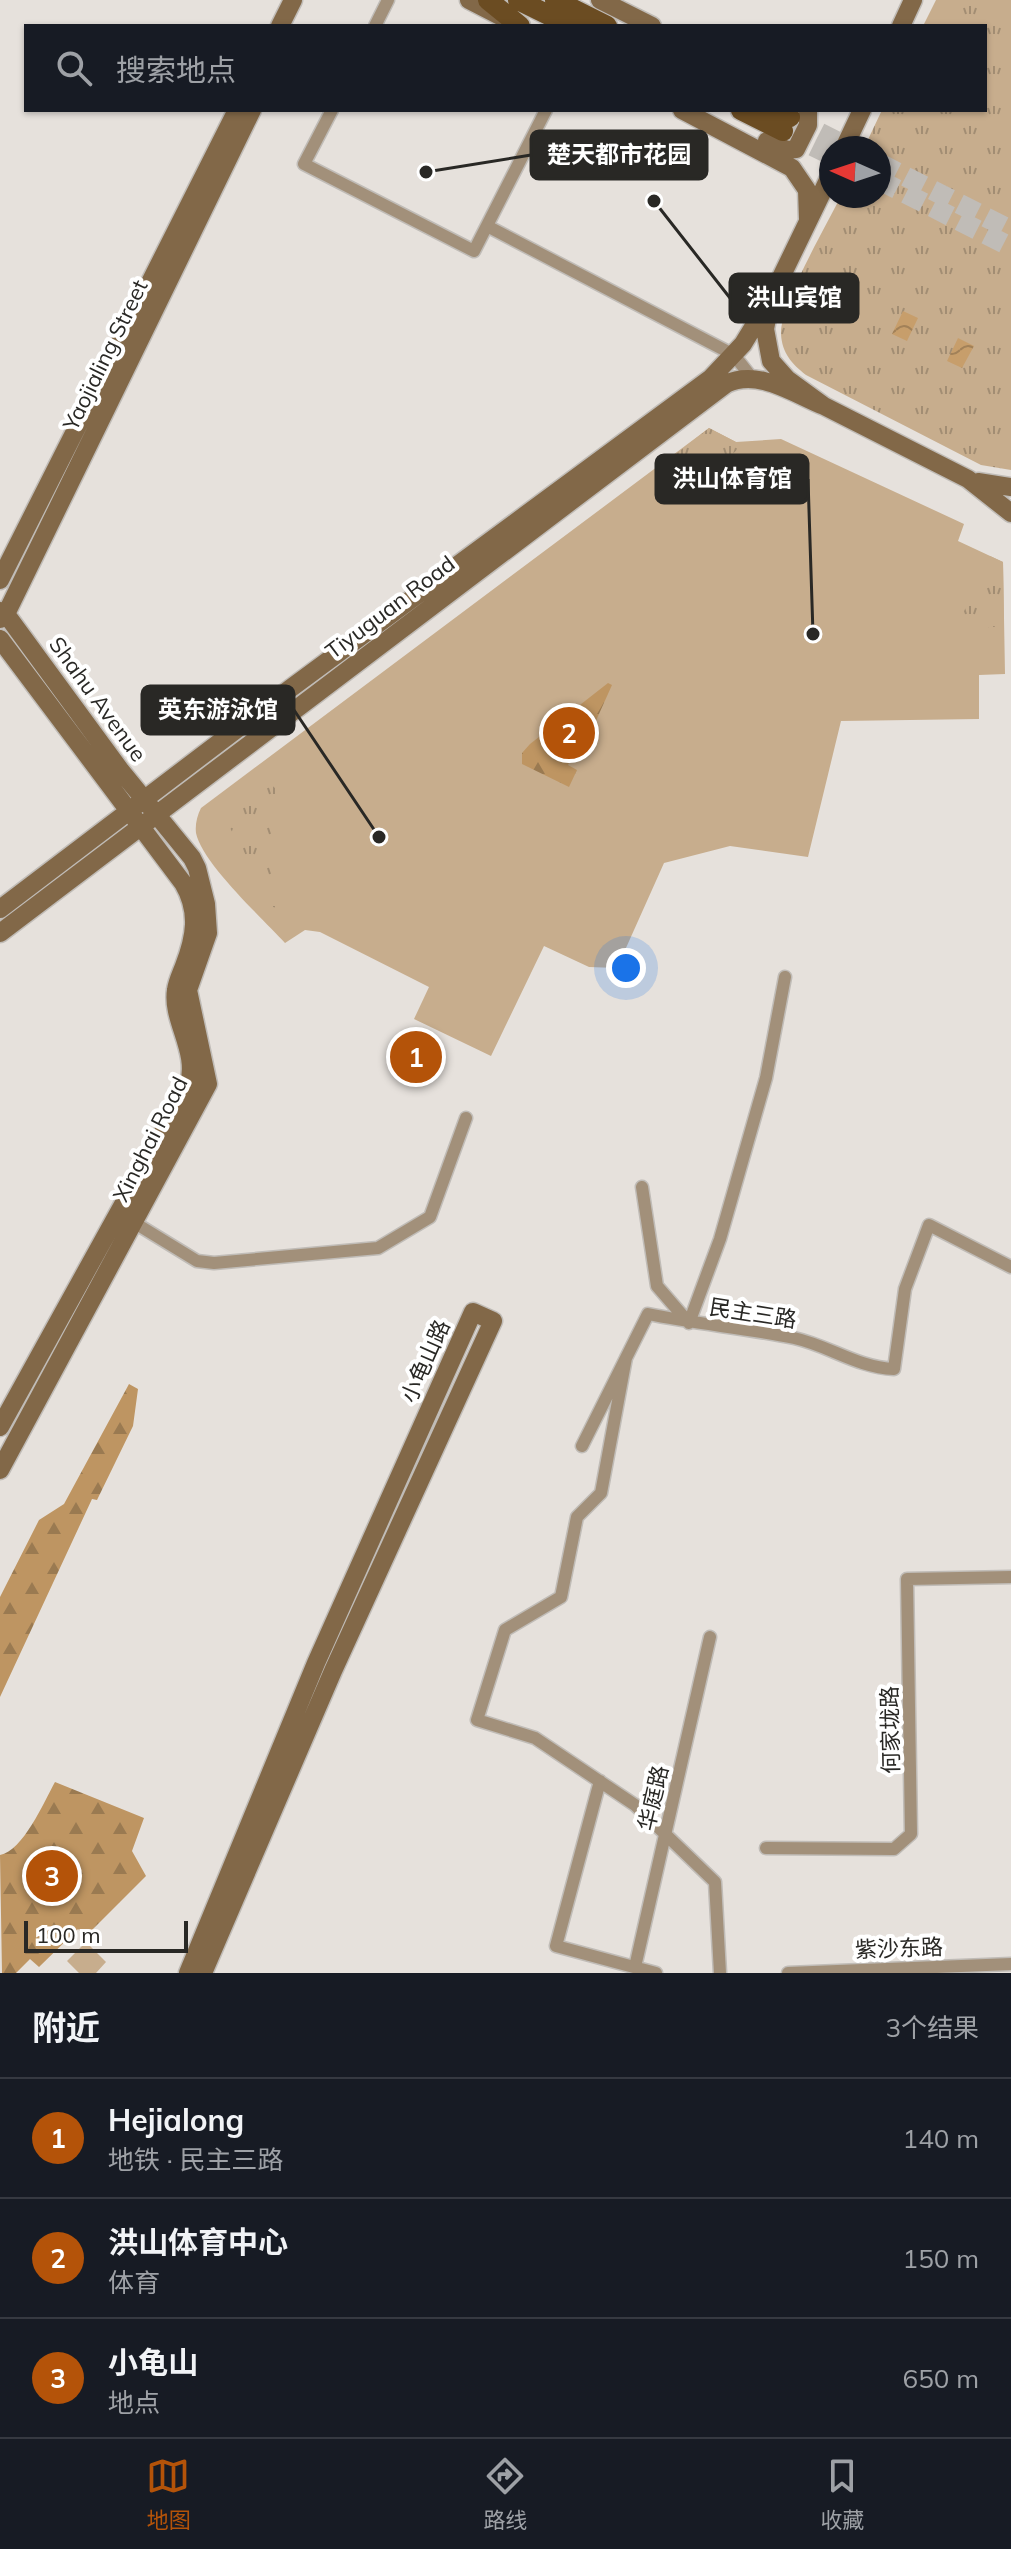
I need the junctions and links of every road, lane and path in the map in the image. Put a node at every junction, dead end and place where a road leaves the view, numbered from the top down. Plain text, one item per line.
1 (293, 0) edge
2 (307, 0) edge
3 (388, 0) edge
4 (469, 0) edge
5 (488, 0) edge
6 (518, 0) edge
7 (555, 0) edge
8 (600, 0) edge
9 (913, 0) edge
10 (281, 24) edge
11 (295, 24) edge
12 (376, 24) edge
13 (516, 24) edge
14 (518, 24) edge
15 (567, 24) edge
16 (603, 24) edge
17 (648, 24) edge
18 (902, 24) edge
19 (236, 112) edge
20 (251, 112) edge
21 (331, 112) edge
22 (545, 112) edge
23 (686, 112) edge
24 (755, 112) edge
25 (861, 112) edge
26 (789, 117) edge
27 (734, 136) junction
28 (850, 136) edge
29 (819, 199) edge
30 (808, 221) junction
31 (487, 226) junction
32 (771, 298) junction
33 (734, 355) junction
34 (752, 378) junction
35 (824, 406) junction
36 (968, 479) junction
37 (1011, 487) edge
38 (1011, 513) edge
39 (0, 580) edge
40 (2, 615) edge
41 (0, 639) edge
42 (144, 800) junction
43 (128, 812) junction
44 (158, 816) junction
45 (140, 829) junction
46 (0, 909) edge
47 (0, 933) edge
48 (785, 977) dead end
49 (466, 1118) dead end
50 (642, 1187) dead end
51 (117, 1212) junction
52 (135, 1223) junction
53 (1011, 1267) edge
54 (689, 1323) junction
55 (626, 1358) junction
56 (0, 1427) edge
57 (582, 1446) dead end
58 (0, 1470) edge
59 (1011, 1577) edge
60 (710, 1637) dead end
61 (600, 1781) junction
62 (666, 1834) junction
63 (766, 1848) dead end
64 (1011, 1964) edge
65 (635, 1967) junction
66 (851, 1972) edge
67 (188, 1973) edge
68 (203, 1973) edge
69 (656, 1973) edge
70 (720, 1973) edge
71 (788, 1973) edge

1 - 10 main road
2 - 11 main road
3 - 12 street
4 - 13 main road
5 - 14 main road
6 - 15 main road
7 - 16 main road
8 - 17 main road
9 - 18 main road
19 - 39 main road, Yaojialing Street
20 - 40 main road, Yaojialing Street
21 - 31 street
22 - 31 street
23 - 27 main road
24 - 26 main road
25 - 28 main road
26 - 27 main road
27 - 30 main road
29 - 30 main road
30 - 32 main road
31 - 33 street
32 - 33 main road, Tiyuguan Road
32 - 35 main road
33 - 34 street
33 - 42 main road, Tiyuguan Road
34 - 35 main road
34 - 44 main road, Tiyuguan Road
35 - 36 main road
36 - 37 main road
36 - 38 main road
40 - 42 main road, Shahu Avenue
41 - 43 main road, Shahu Avenue
42 - 43 main road, Tiyuguan Road
42 - 44 main road, Shahu Avenue
43 - 45 main road, Shahu Avenue
43 - 46 main road, Tiyuguan Road
44 - 45 main road, Tiyuguan Road
44 - 52 main road, Xinghai Road
45 - 47 main road, Tiyuguan Road
45 - 51 main road, Xinghai Road
48 - 54 street
49 - 52 street
50 - 54 street
51 - 52 street
51 - 56 main road, Xinghai Road
52 - 58 main road, Xinghai Road
53 - 54 street, 民主三路
54 - 55 street, 民主三路
55 - 57 street
55 - 61 street
59 - 63 street, 何家垅路
60 - 62 street, 华庭路
61 - 62 street
61 - 65 street
62 - 65 street, 华庭路
62 - 70 street
64 - 66 street, 紫沙东路
65 - 69 street
66 - 71 street, 紫沙东路
67 - 68 main road, 小龟山路

